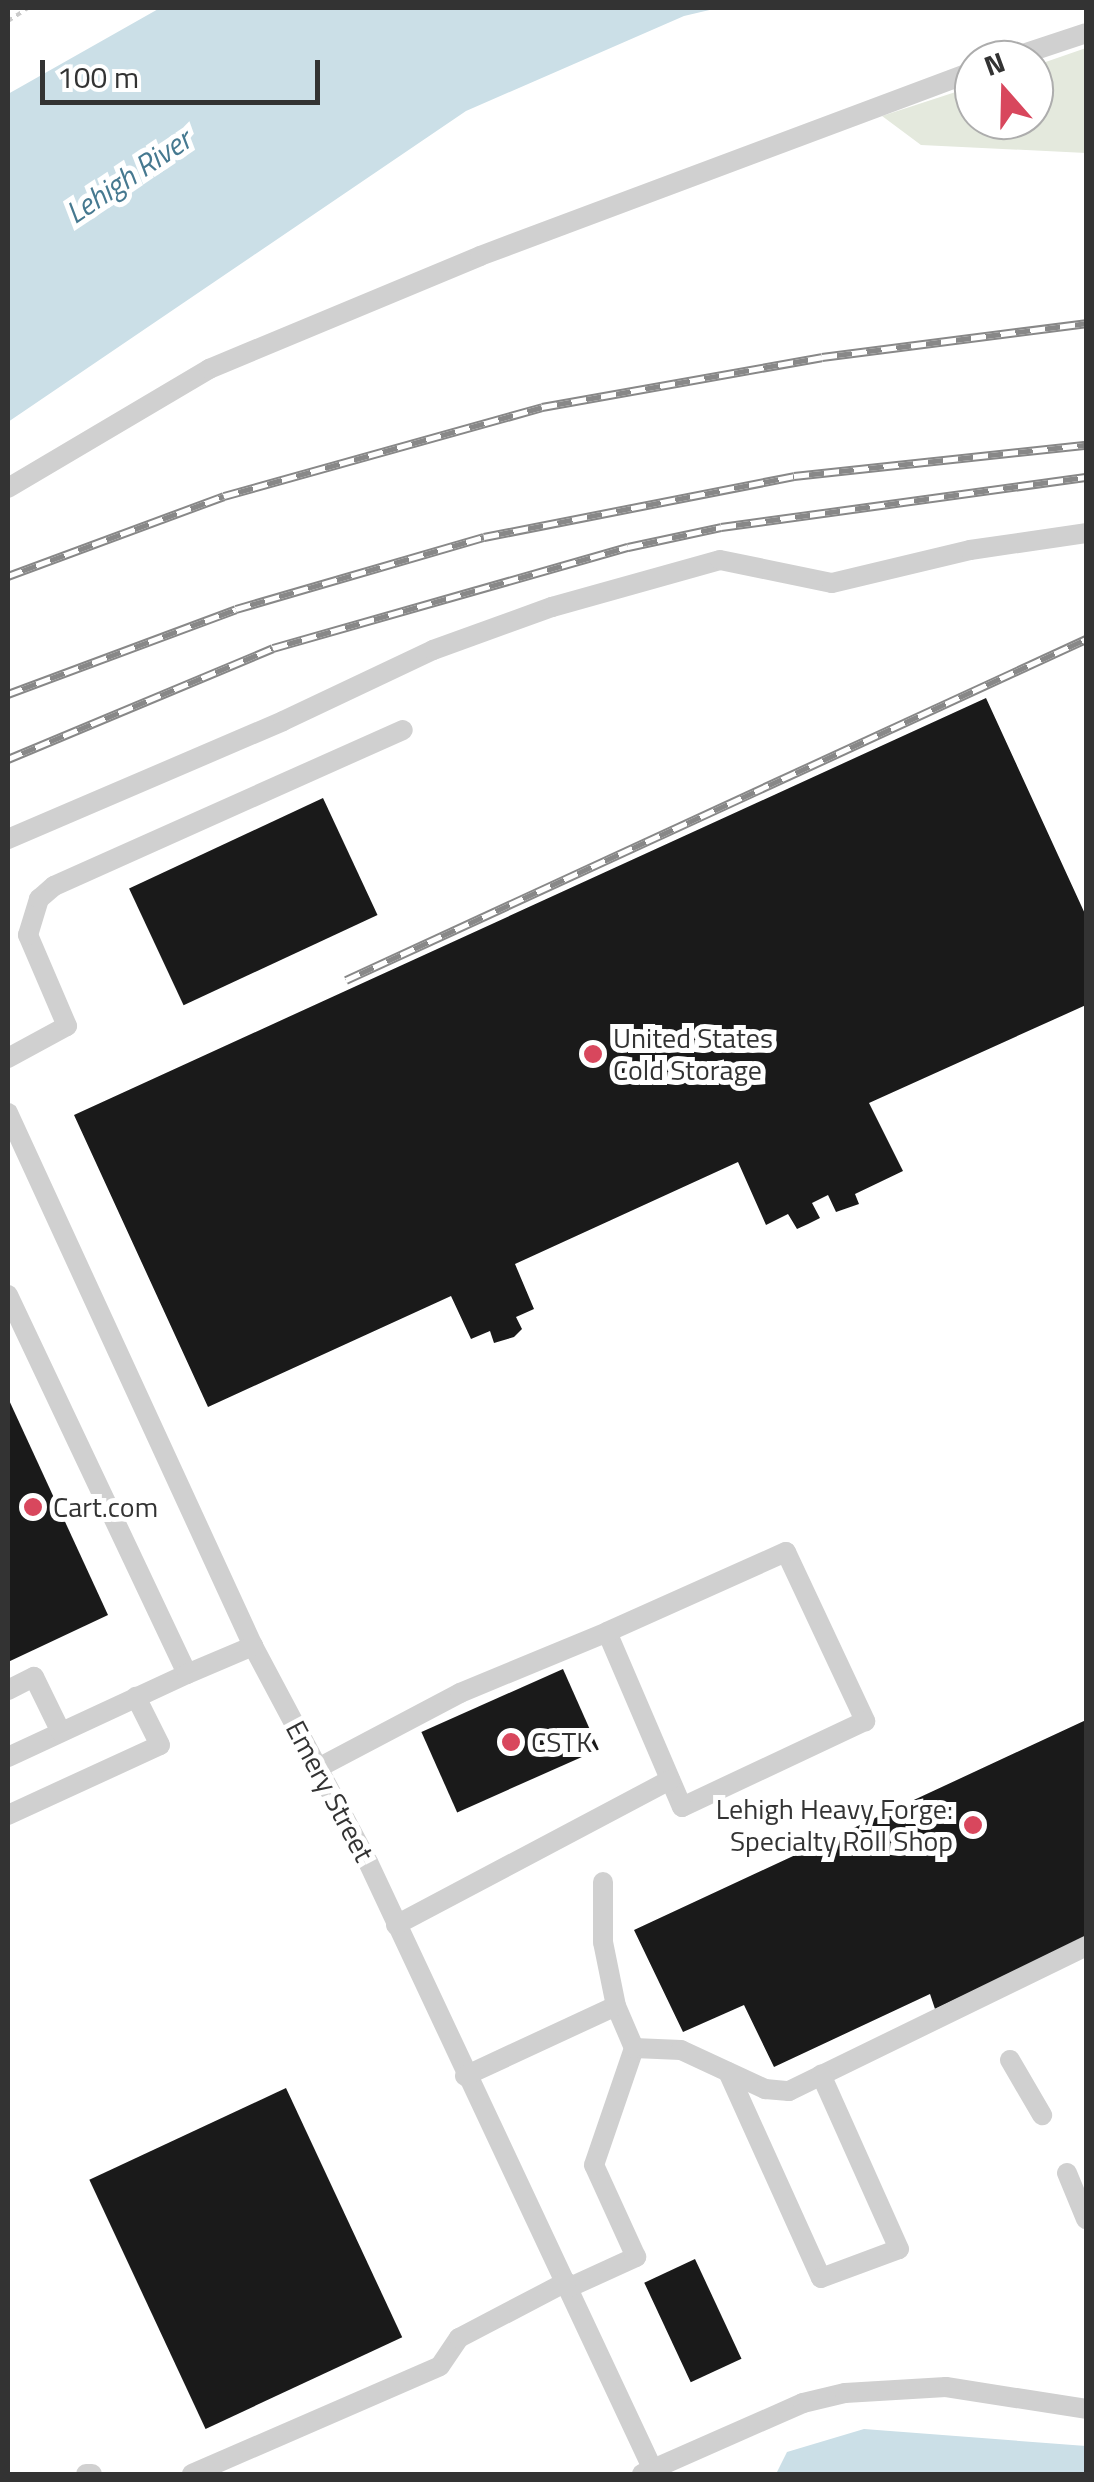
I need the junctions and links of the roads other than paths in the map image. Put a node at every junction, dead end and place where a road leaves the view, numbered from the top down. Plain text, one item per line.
1 (1086, 32) edge
2 (1054, 43) edge
3 (954, 79) edge
4 (8, 488) edge
5 (1086, 533) edge
6 (403, 730) dead end
7 (8, 839) edge
8 (8, 1058) edge
9 (8, 1113) edge
10 (8, 1296) edge
11 (607, 1632) junction
12 (253, 1646) junction
13 (188, 1674) junction
14 (8, 1690) edge
15 (136, 1697) junction
16 (61, 1732) junction
17 (8, 1757) edge
18 (318, 1768) junction
19 (670, 1780) junction
20 (8, 1815) edge
21 (604, 1882) dead end
22 (396, 1924) junction
23 (1086, 1946) edge
24 (616, 2006) junction
25 (634, 2048) junction
26 (1010, 2060) dead end
27 (728, 2072) junction
28 (821, 2075) junction
29 (466, 2076) junction
30 (1042, 2116) dead end
31 (1067, 2173) dead end
32 (1086, 2218) edge
33 (567, 2285) junction
34 (1085, 2406) edge
35 (653, 2473) edge
36 (192, 2474) edge

1 - 2 street
3 - 4 street
5 - 7 street
6 - 8 street
9 - 12 street, Emery Street
10 - 13 street
11 - 18 street
11 - 19 street
11 - 19 street
12 - 13 street
12 - 18 street, Emery Street
13 - 15 street
14 - 16 street
15 - 16 street
15 - 20 street
16 - 17 street
18 - 22 street, Emery Street
19 - 22 street
21 - 24 street
22 - 29 street, Emery Street
23 - 28 street
24 - 25 street
24 - 29 street
25 - 27 street
25 - 33 street
26 - 30 street
27 - 28 street
27 - 28 street
29 - 33 street, Emery Street
31 - 32 street
33 - 35 street, Emery Street
33 - 36 street
34 - 35 street

